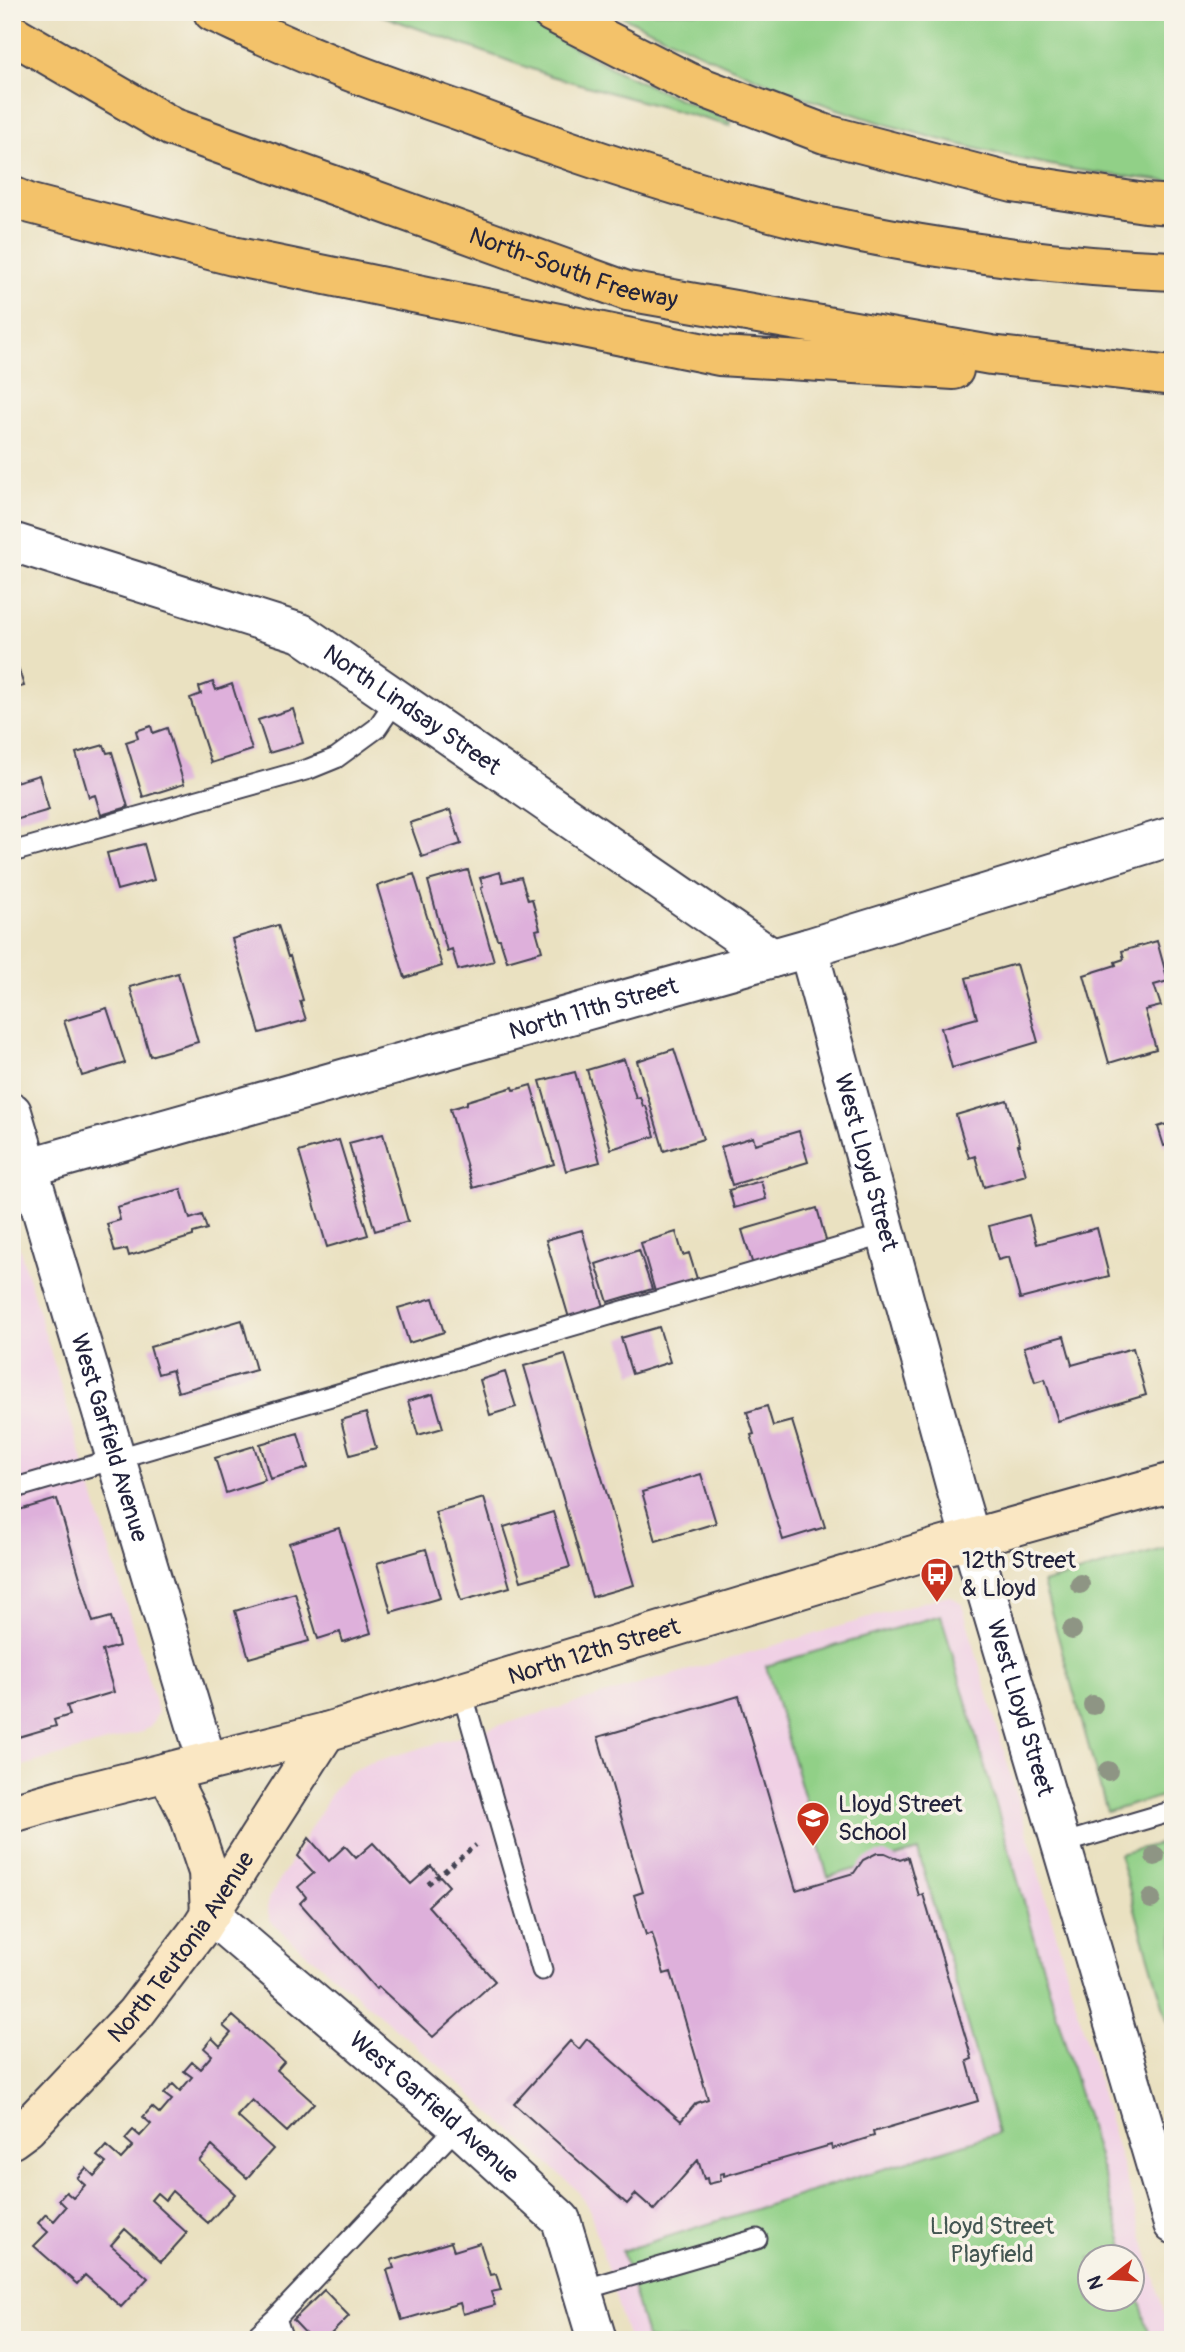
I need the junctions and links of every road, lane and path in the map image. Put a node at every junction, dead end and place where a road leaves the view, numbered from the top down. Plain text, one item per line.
1 (213, 12) edge
2 (551, 12) edge
3 (12, 34) edge
4 (12, 196) edge
5 (1173, 205) edge
6 (1173, 271) edge
7 (1173, 376) edge
8 (1173, 382) edge
9 (12, 542) edge
10 (397, 700) junction
11 (1173, 836) edge
12 (12, 852) edge
13 (808, 948) junction
14 (772, 958) junction
15 (12, 1112) edge
16 (20, 1169) edge
17 (887, 1234) junction
18 (117, 1459) junction
19 (1173, 1482) edge
20 (12, 1489) edge
21 (971, 1539) junction
22 (462, 1692) junction
23 (326, 1732) junction
24 (207, 1762) junction
25 (167, 1772) junction
26 (1173, 1811) edge
27 (12, 1813) edge
28 (500, 1825) junction
29 (1061, 1843) junction
30 (428, 1884) dead end
31 (210, 1914) junction
32 (542, 1970) dead end
33 (458, 2126) junction
34 (1159, 2128) edge
35 (12, 2139) edge
36 (1173, 2224) edge
37 (757, 2239) dead end
38 (582, 2290) junction
39 (276, 2318) junction
40 (253, 2340) edge
41 (283, 2340) edge
42 (597, 2340) edge

1 - 6 highway
2 - 5 highway
3 - 7 highway, North-South Freeway
4 - 8 highway
9 - 10 street, North Lindsay Street
10 - 12 lane
10 - 14 street, North Lindsay Street
11 - 13 street, North 11th Street
13 - 14 street, North 11th Street
13 - 17 street, West Lloyd Street
14 - 16 street, North 11th Street
15 - 16 street, West Garfield Avenue
16 - 18 street, West Garfield Avenue
17 - 18 lane
17 - 21 street, West Lloyd Street
18 - 20 lane
18 - 24 street, West Garfield Avenue
19 - 21 street, North 12th Street
21 - 22 street, North 12th Street
21 - 29 street, West Lloyd Street
22 - 23 street, North 12th Street
22 - 28 lane
23 - 24 street, North 12th Street
23 - 31 street, North Teutonia Avenue
24 - 25 street, North 12th Street
25 - 27 street, North 12th Street
25 - 31 street
26 - 29 lane
28 - 30 path
28 - 32 lane
29 - 34 street, West Lloyd Street
31 - 33 street, West Garfield Avenue
31 - 35 street, North Teutonia Avenue
33 - 38 street, West Garfield Avenue
33 - 39 lane
34 - 36 street, West Lloyd Street
37 - 38 lane
38 - 42 street, West Garfield Avenue
39 - 40 lane
39 - 41 lane

